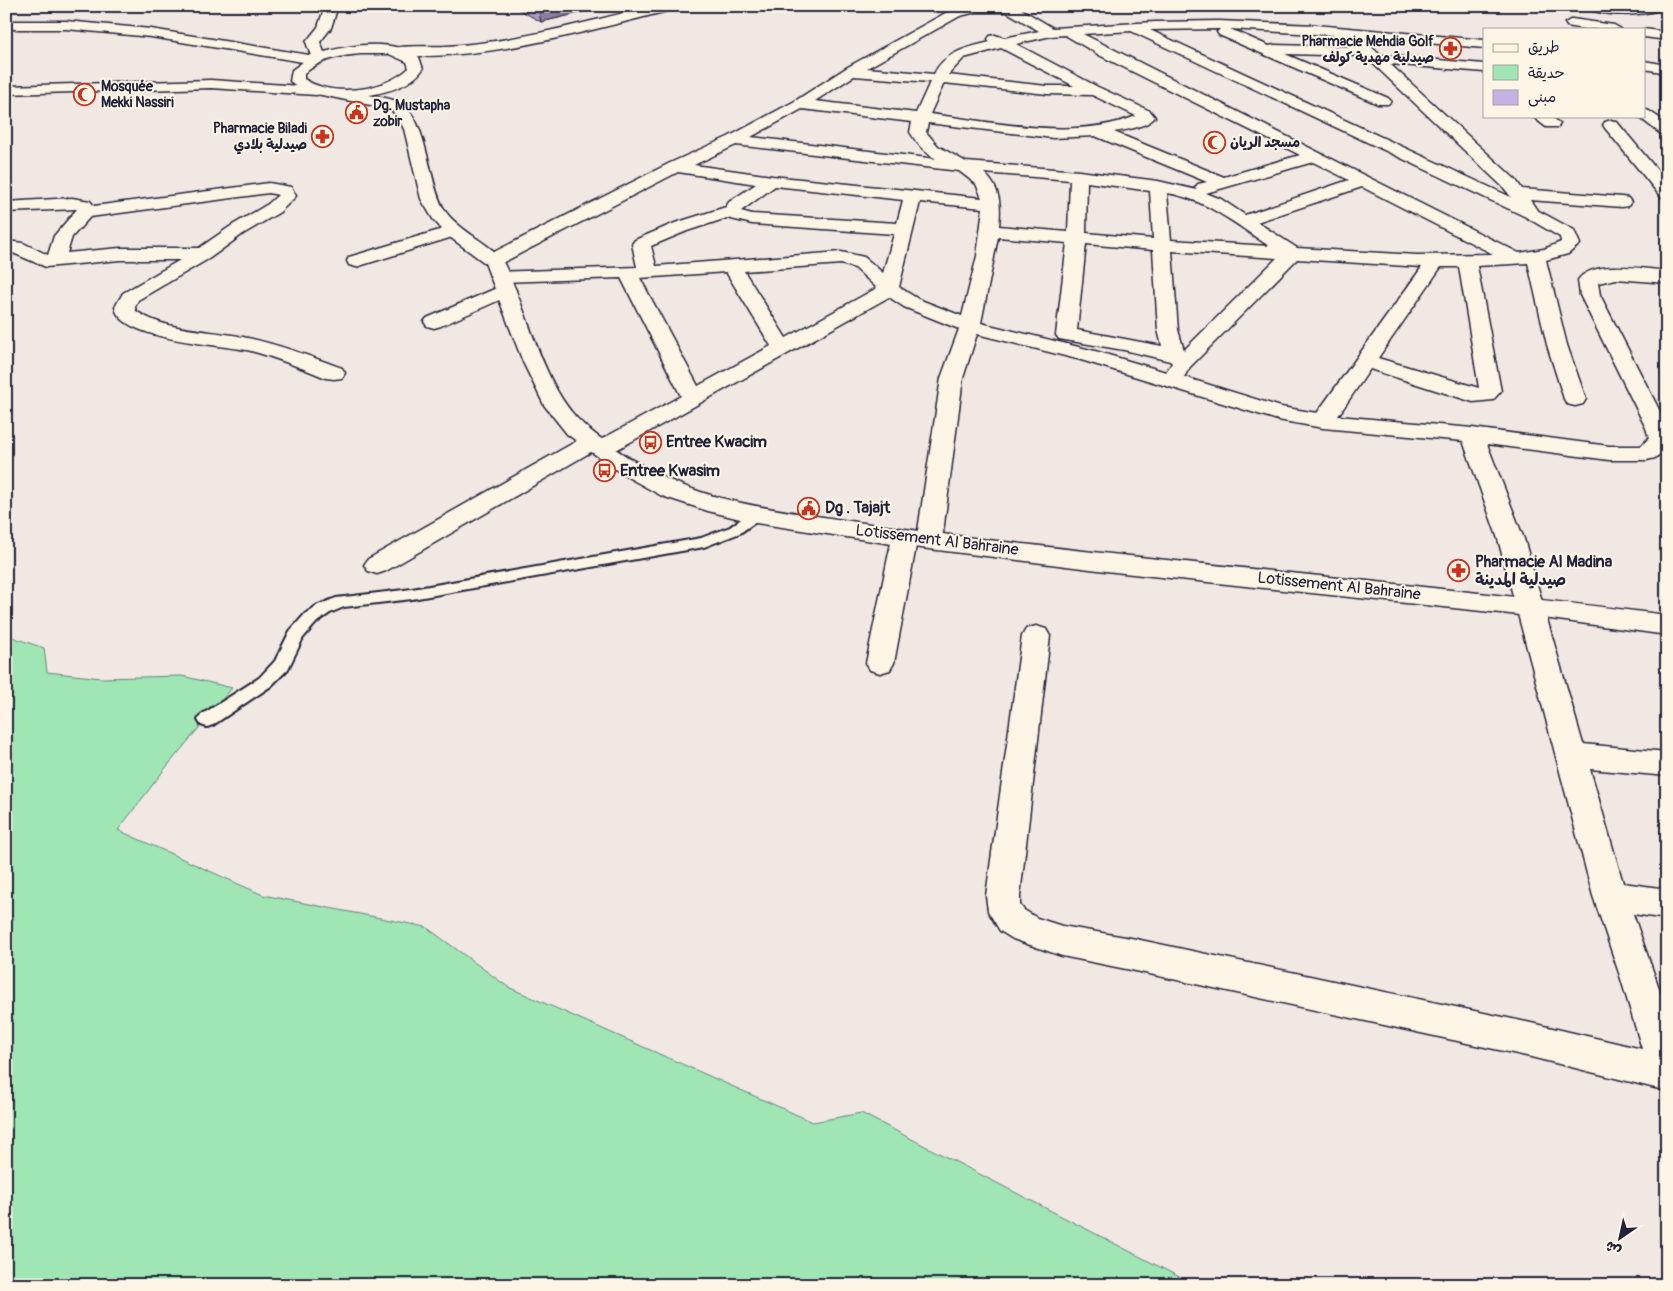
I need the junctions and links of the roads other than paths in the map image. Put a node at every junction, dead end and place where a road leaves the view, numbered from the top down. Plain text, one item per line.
1 (332, 6) edge
2 (671, 6) edge
3 (1590, 6) edge
4 (1658, 6) edge
5 (1010, 8) junction
6 (1567, 8) dead end
7 (27, 10) dead end
8 (588, 12) dead end
9 (1045, 14) dead end
10 (949, 16) junction
11 (604, 21) junction
12 (6, 24) edge
13 (965, 24) dead end
14 (1208, 25) junction
15 (1572, 26) edge
16 (1063, 27) junction
17 (1125, 27) junction
18 (324, 28) junction
19 (1600, 28) edge
20 (980, 31) dead end
21 (1646, 33) edge
22 (1366, 35) junction
23 (1667, 36) edge
24 (1003, 42) junction
25 (1483, 44) edge
26 (486, 47) junction
27 (1261, 48) junction
28 (373, 49) junction
29 (394, 51) junction
30 (1374, 56) junction
31 (314, 60) junction
32 (1646, 65) edge
33 (1052, 68) junction
34 (1667, 69) edge
35 (1481, 70) edge
36 (851, 72) junction
37 (412, 73) junction
38 (939, 79) junction
39 (399, 82) junction
40 (980, 82) junction
41 (211, 84) junction
42 (6, 90) edge
43 (1093, 90) junction
44 (316, 91) junction
45 (1412, 92) junction
46 (339, 93) junction
47 (1383, 101) junction
48 (1646, 102) edge
49 (800, 104) junction
50 (395, 106) junction
51 (1646, 115) edge
52 (1667, 115) edge
53 (921, 118) junction
54 (1327, 118) junction
55 (1611, 125) dead end
56 (1097, 131) junction
57 (1667, 131) edge
58 (1271, 134) junction
59 (734, 140) junction
60 (1314, 156) junction
61 (960, 166) junction
62 (676, 167) junction
63 (1079, 176) junction
64 (772, 181) junction
65 (1222, 182) junction
66 (1364, 182) junction
67 (1158, 186) junction
68 (1188, 192) junction
69 (1667, 193) edge
70 (1518, 194) junction
71 (912, 197) junction
72 (1622, 202) dead end
73 (993, 204) junction
74 (6, 208) edge
75 (731, 211) junction
76 (84, 212) junction
77 (1531, 214) junction
78 (1244, 222) junction
79 (903, 229) junction
80 (454, 231) junction
81 (991, 231) junction
82 (1077, 239) junction
83 (1161, 245) junction
84 (6, 247) edge
85 (1292, 253) junction
86 (203, 254) junction
87 (1536, 256) junction
88 (1514, 257) junction
89 (1467, 260) junction
90 (56, 261) junction
91 (356, 261) dead end
92 (1436, 261) junction
93 (732, 266) junction
94 (627, 272) junction
95 (648, 272) junction
96 (500, 276) junction
97 (1667, 277) edge
98 (889, 289) junction
99 (434, 322) dead end
100 (969, 326) junction
101 (1066, 335) junction
102 (1036, 342) junction
103 (782, 349) junction
104 (1365, 361) junction
105 (1177, 366) junction
106 (334, 373) dead end
107 (693, 398) junction
108 (1575, 399) dead end
109 (1323, 420) junction
110 (1472, 435) junction
111 (597, 445) junction
112 (756, 515) junction
113 (917, 539) junction
114 (376, 565) dead end
115 (1529, 607) junction
116 (1667, 625) edge
117 (1036, 636) dead end
118 (880, 663) dead end
119 (207, 720) dead end
120 (1570, 755) junction
121 (1667, 764) edge
122 (1610, 896) junction
123 (1667, 904) edge
124 (1667, 1071) edge

1 - 18 street
2 - 11 street
3 - 4 street
5 - 9 street
5 - 10 street
5 - 16 street
6 - 15 street
7 - 12 street
8 - 11 street
10 - 13 street
10 - 36 street
11 - 26 street
12 - 31 street
14 - 17 street
14 - 22 street
14 - 27 street
15 - 19 street
16 - 17 street
16 - 24 street
16 - 58 street
17 - 54 street
18 - 28 street
18 - 31 street
20 - 24 street
21 - 23 street
22 - 25 street
22 - 30 street
24 - 33 street
24 - 38 street
26 - 29 street
26 - 37 street
27 - 30 street
27 - 47 street
28 - 29 street
28 - 31 street
29 - 37 street
30 - 35 street
30 - 45 street
31 - 41 street
31 - 44 street
32 - 34 street
33 - 40 street
33 - 43 street
36 - 38 street
36 - 49 street
37 - 39 street
38 - 40 street
38 - 53 street
39 - 46 street
39 - 50 street
40 - 43 street
41 - 42 street
41 - 44 street
43 - 56 street
44 - 46 street
45 - 47 street
45 - 70 street
46 - 50 street
47 - 54 street
48 - 52 street
49 - 53 street
49 - 59 street
50 - 80 street
51 - 57 street
53 - 56 street
53 - 61 street
54 - 58 street
54 - 77 street
55 - 69 street
56 - 65 street
58 - 60 street
59 - 61 street
59 - 62 street
60 - 65 street
60 - 66 street
61 - 63 street
61 - 73 street
62 - 64 street
62 - 96 street
63 - 67 street
63 - 82 street
64 - 71 street
64 - 75 street
65 - 68 street
66 - 78 street
66 - 88 street
67 - 68 street
67 - 83 street
68 - 78 street
70 - 72 street
70 - 77 street
71 - 73 street
71 - 79 street
73 - 81 street
74 - 76 street
75 - 79 street
75 - 95 street
76 - 86 street
76 - 90 street
77 - 87 street
78 - 85 street
79 - 98 street
80 - 91 street
80 - 96 street
81 - 82 street
81 - 100 street
82 - 83 street
82 - 101 street
83 - 85 street
83 - 105 street
84 - 90 street
85 - 92 street
85 - 105 street
86 - 90 street
86 - 106 street
87 - 88 street
87 - 108 street
88 - 89 street
89 - 92 street
89 - 104 street
92 - 104 street
93 - 95 street
93 - 98 street
93 - 103 street
94 - 95 street
94 - 96 street
94 - 107 street
96 - 99 street
96 - 111 street, Lotissement Al Bahraine
97 - 110 street
98 - 100 street
98 - 103 street
100 - 102 street
100 - 113 street
101 - 102 street
101 - 105 street
102 - 105 street
103 - 107 street
104 - 109 street
105 - 109 street
107 - 111 street
109 - 110 street
110 - 115 street
111 - 112 street, Lotissement Al Bahraine
111 - 114 street
112 - 113 street, Lotissement Al Bahraine
112 - 119 lane
113 - 115 street, Lotissement Al Bahraine
113 - 118 street
115 - 116 street, Lotissement Al Bahraine
115 - 120 street
117 - 124 street
120 - 121 street
120 - 122 street
122 - 123 street
122 - 124 street

